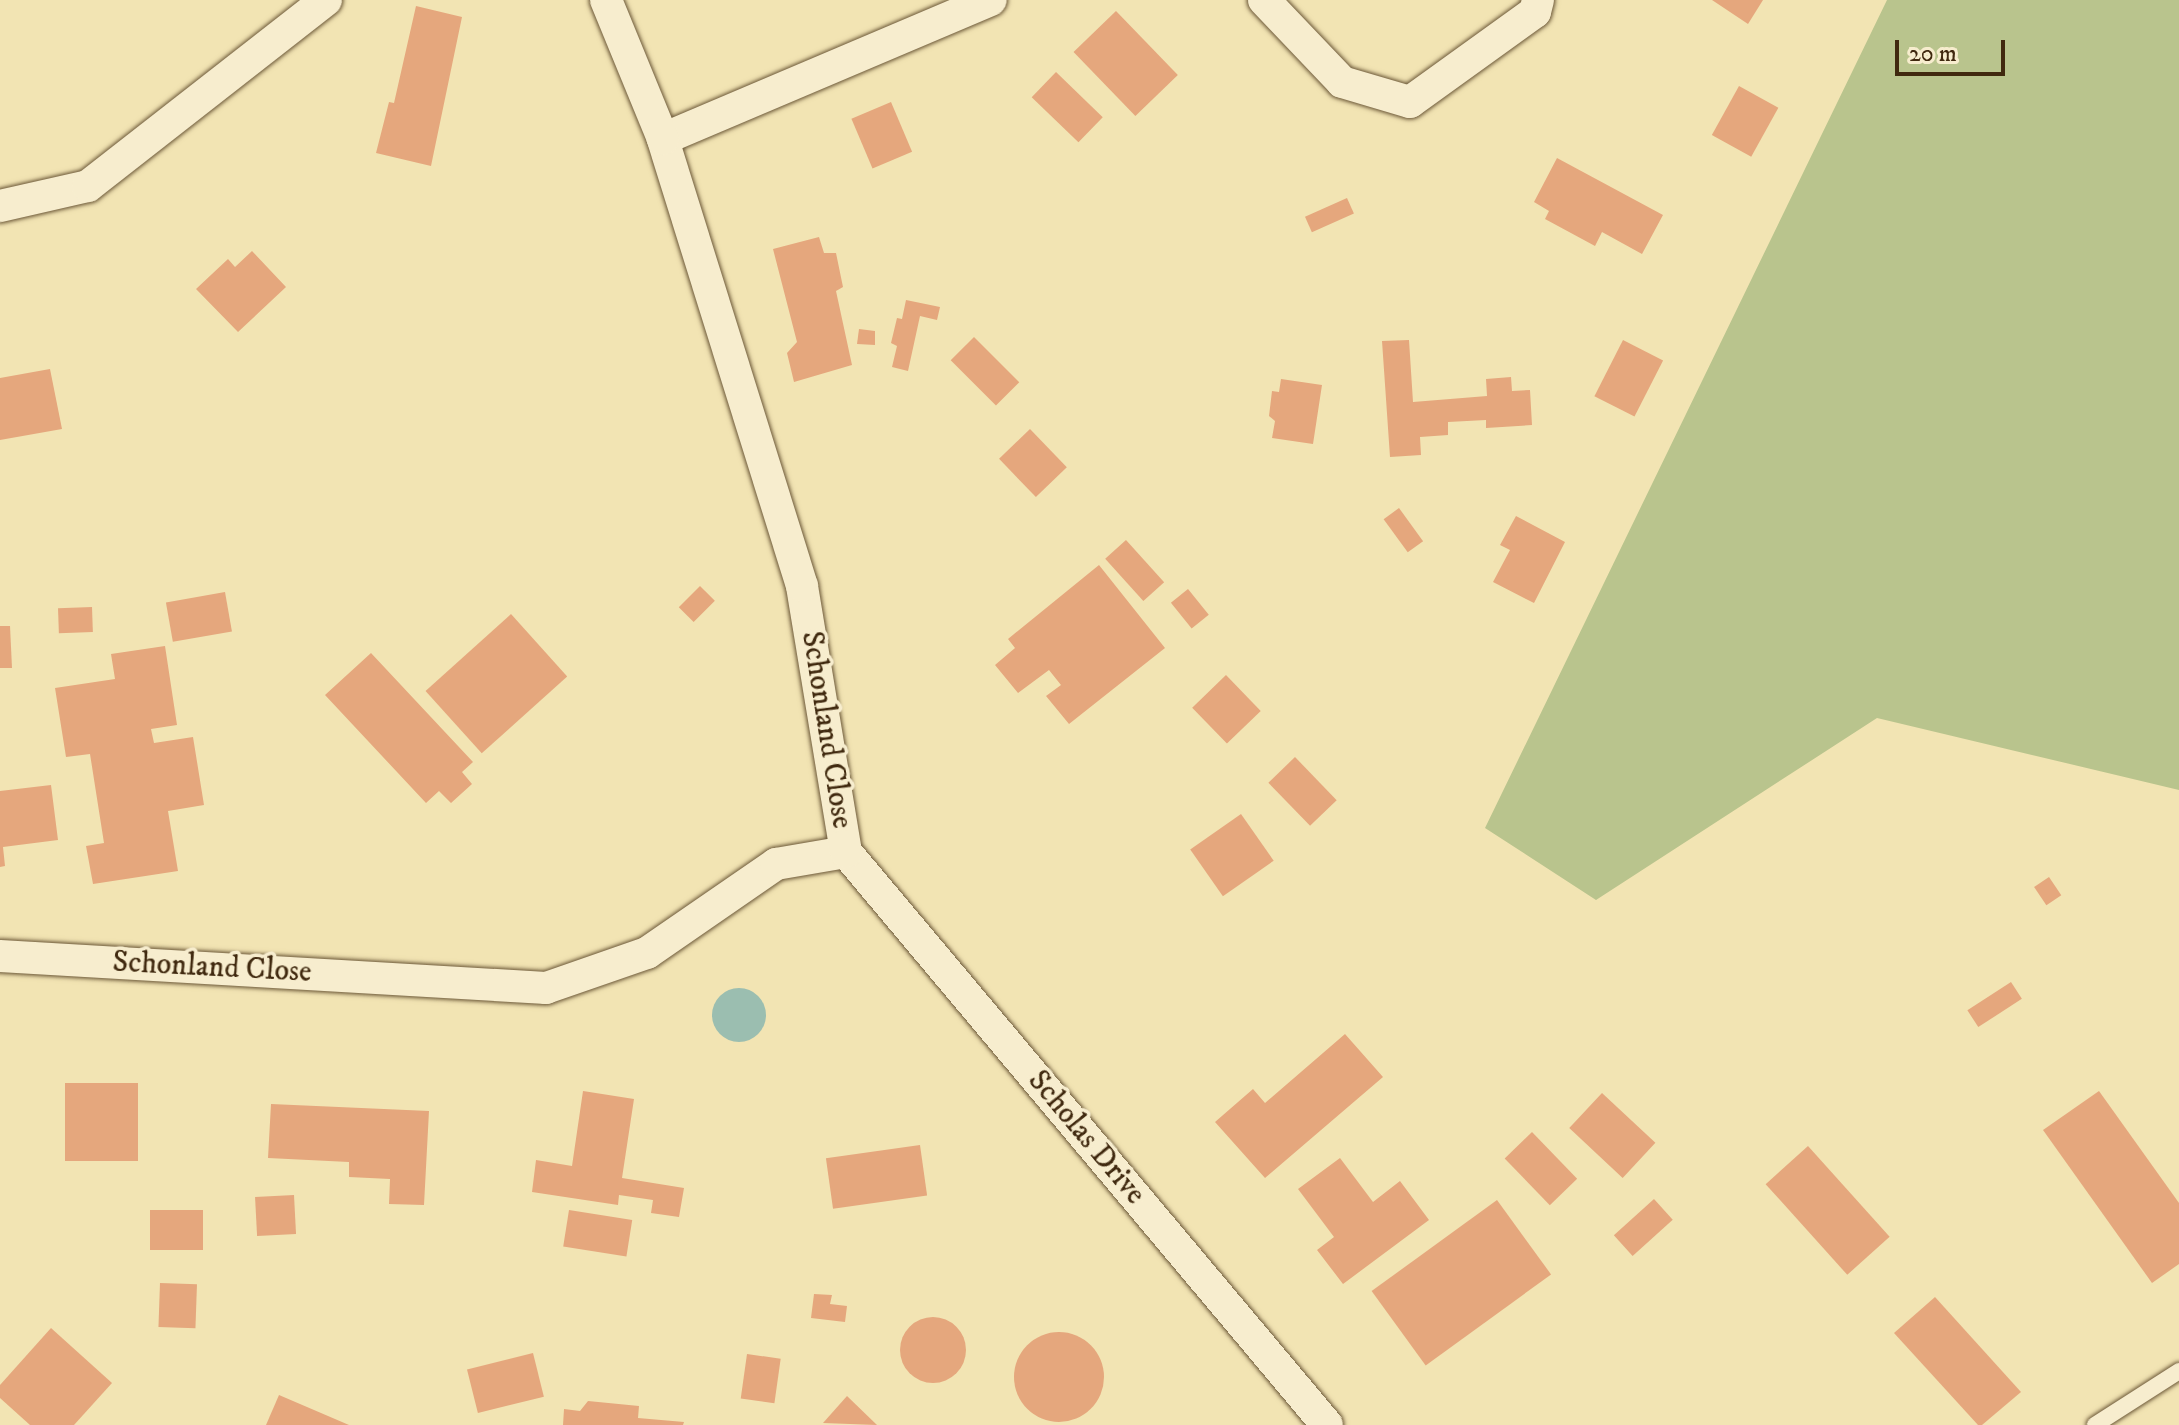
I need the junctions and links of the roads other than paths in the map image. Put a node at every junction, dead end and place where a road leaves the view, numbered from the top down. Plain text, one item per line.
1 (326, 0) edge
2 (606, 0) edge
3 (991, 0) edge
4 (1264, 0) edge
5 (1538, 0) edge
6 (663, 139) junction
7 (0, 206) edge
8 (846, 852) junction
9 (0, 956) edge
10 (2179, 1371) edge
11 (1327, 1425) edge
12 (2095, 1425) edge

1 - 7 street
2 - 6 street, Schonland Close
3 - 6 street
4 - 5 street
6 - 8 street, Schonland Close
8 - 9 street, Schonland Close
8 - 11 street, Scholas Drive
10 - 12 lane

